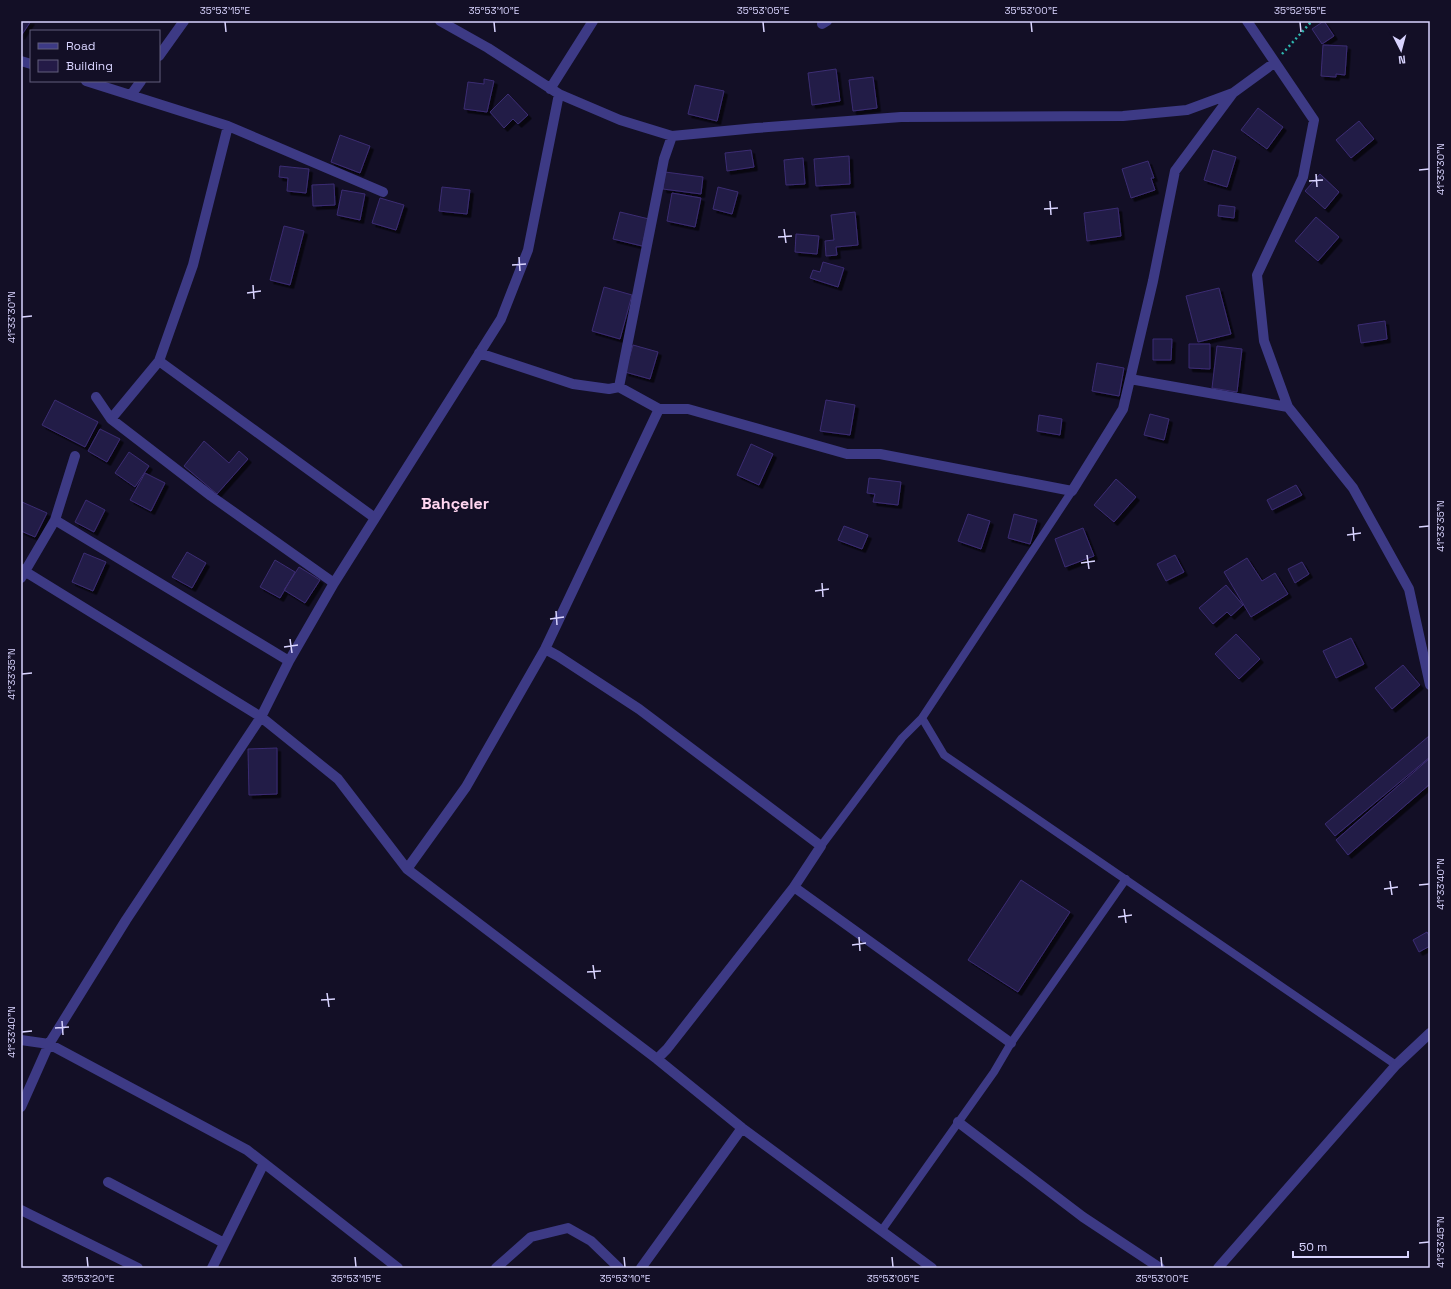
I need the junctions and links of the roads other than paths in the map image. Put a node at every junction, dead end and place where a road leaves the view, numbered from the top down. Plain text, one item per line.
1 (184, 21) edge
2 (440, 21) edge
3 (593, 21) edge
4 (1247, 21) edge
5 (160, 55) edge
6 (1274, 63) junction
7 (89, 82) edge
8 (140, 82) edge
9 (555, 91) junction
10 (1233, 93) junction
11 (131, 95) junction
12 (228, 126) junction
13 (672, 136) junction
14 (383, 192) dead end
15 (479, 353) junction
16 (159, 361) junction
17 (1130, 379) junction
18 (619, 387) junction
19 (96, 397) dead end
20 (1288, 407) junction
21 (659, 409) junction
22 (111, 419) junction
23 (75, 456) dead end
24 (1072, 491) junction
25 (375, 518) junction
26 (56, 520) junction
27 (22, 573) edge
28 (334, 583) junction
29 (545, 650) junction
30 (289, 661) junction
31 (1430, 685) edge
32 (261, 718) junction
33 (922, 718) junction
34 (821, 846) junction
35 (407, 868) junction
36 (1126, 879) junction
37 (794, 887) junction
38 (1430, 1032) edge
39 (21, 1040) edge
40 (1011, 1043) junction
41 (49, 1044) junction
42 (657, 1059) junction
43 (1396, 1065) junction
44 (21, 1107) edge
45 (958, 1122) junction
46 (742, 1128) junction
47 (264, 1163) junction
48 (108, 1182) dead end
49 (21, 1210) edge
50 (882, 1230) junction
51 (224, 1243) junction
52 (614, 1266) edge
53 (138, 1268) edge
54 (212, 1268) edge
55 (398, 1268) edge
56 (496, 1268) edge
57 (641, 1268) edge
58 (932, 1268) edge
59 (1160, 1268) edge
60 (1218, 1268) edge

1 - 5 street
2 - 9 street
3 - 9 street
4 - 6 street
6 - 10 street
6 - 20 street
7 - 11 street
8 - 11 street
9 - 13 street
9 - 15 street
10 - 13 street
10 - 17 street
11 - 12 street
12 - 14 street
12 - 16 street
13 - 18 street
15 - 18 street
15 - 25 street
16 - 22 street
16 - 25 street
17 - 20 street
17 - 24 street
18 - 21 street
19 - 22 street
20 - 31 street
21 - 24 street
21 - 29 street
22 - 28 street
23 - 26 street
24 - 33 lane
25 - 28 street
26 - 27 street
26 - 30 street
27 - 32 street
28 - 30 street
29 - 34 street
29 - 35 street
30 - 32 street
32 - 35 street
32 - 41 street
33 - 34 lane
33 - 36 lane
34 - 37 street
35 - 42 street
36 - 40 lane
36 - 43 lane
37 - 40 street
37 - 42 street
38 - 43 street
39 - 41 street
40 - 45 lane
41 - 44 street
41 - 47 street
42 - 46 street
43 - 60 street
45 - 50 lane
45 - 59 street
46 - 50 street
46 - 57 street
47 - 51 street
47 - 55 street
48 - 51 street
49 - 53 street
50 - 58 street
51 - 54 street
52 - 56 street

